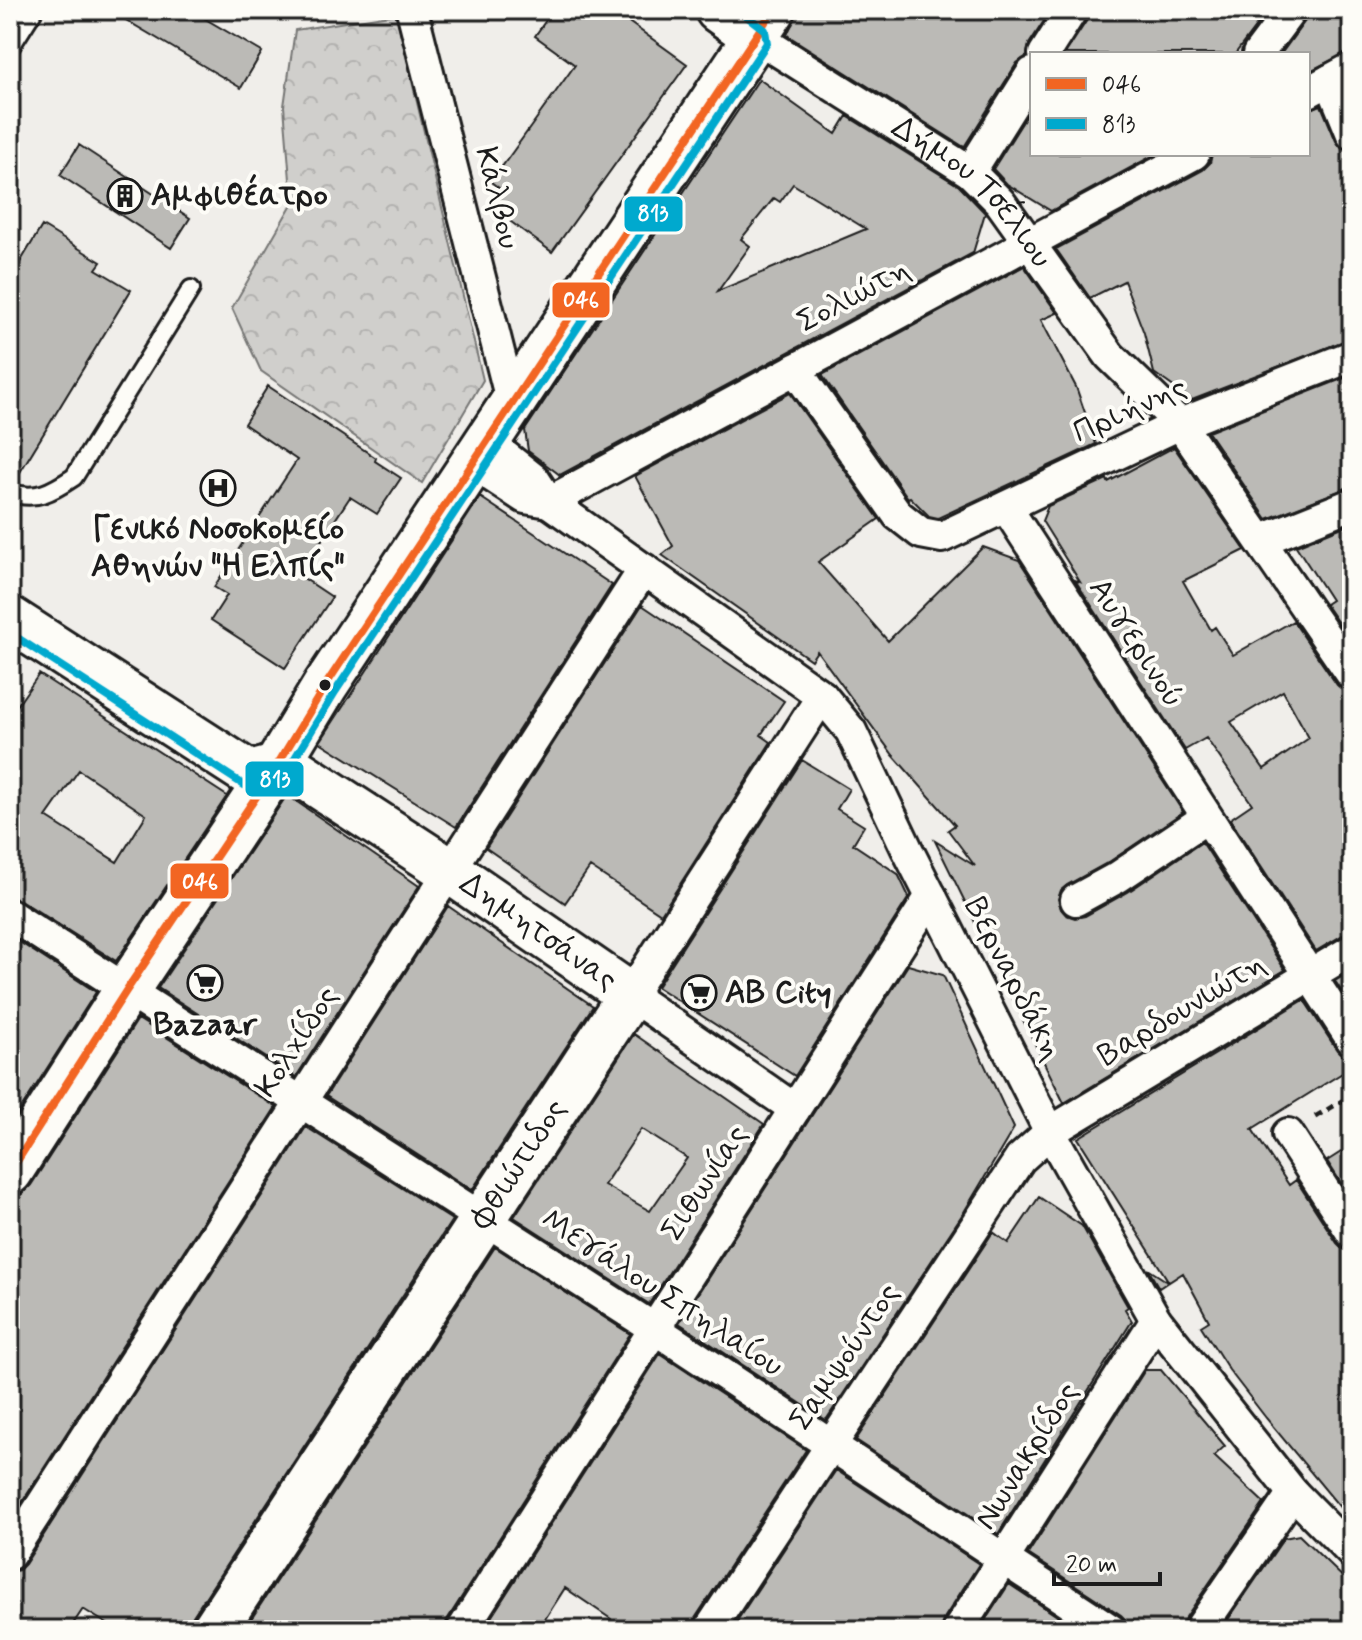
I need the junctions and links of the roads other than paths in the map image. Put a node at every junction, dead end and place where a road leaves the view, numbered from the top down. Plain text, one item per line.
1 (34, 10) edge
2 (412, 10) edge
3 (718, 10) edge
4 (1072, 10) edge
5 (1291, 10) edge
6 (765, 23) edge
7 (10, 48) edge
8 (1045, 52) edge
9 (1260, 52) edge
10 (1030, 76) edge
11 (1330, 80) edge
12 (1352, 134) edge
13 (1190, 156) edge
14 (970, 172) junction
15 (1029, 243) junction
16 (191, 289) dead end
17 (1352, 356) edge
18 (795, 369) junction
19 (512, 404) junction
20 (1180, 424) junction
21 (480, 453) junction
22 (10, 492) edge
23 (549, 502) junction
24 (1352, 504) edge
25 (1006, 507) junction
26 (1262, 540) junction
27 (644, 569) junction
28 (16, 637) edge
29 (1352, 675) edge
30 (822, 696) junction
31 (276, 767) junction
32 (1206, 818) junction
33 (450, 871) junction
34 (931, 896) junction
35 (1076, 900) dead end
36 (10, 915) edge
37 (1352, 950) edge
38 (1311, 974) junction
39 (126, 991) junction
40 (630, 995) junction
41 (1352, 1040) edge
42 (301, 1102) junction
43 (795, 1109) junction
44 (1050, 1132) junction
45 (1288, 1134) road end
46 (10, 1172) edge
47 (483, 1220) junction
48 (1352, 1233) edge
49 (1156, 1320) junction
50 (655, 1329) junction
51 (829, 1445) junction
52 (1293, 1493) junction
53 (1352, 1553) edge
54 (10, 1554) edge
55 (1004, 1558) junction
56 (214, 1630) edge
57 (462, 1630) edge
58 (709, 1630) edge
59 (958, 1630) edge
60 (1111, 1630) edge
61 (1199, 1630) edge

1 - 7 lane
2 - 19 street, Κάλβου
3 - 6 street, Δήμου Τσέλιου
4 - 8 street
5 - 9 street
6 - 14 street, Δήμου Τσέλιου
6 - 19 street
10 - 14 street
11 - 12 street
13 - 15 street, Σολιώτη
14 - 15 street, Δήμου Τσέλιου
15 - 18 street, Σολιώτη
15 - 20 street, Δήμου Τσέλιου
16 - 22 lane
17 - 20 street, Πριήνης
18 - 23 street, Σολιώτη
18 - 25 street, Πριήνης
19 - 21 street
20 - 25 street, Πριήνης
20 - 26 street, Δήμου Τσέλιου
21 - 23 street, Βερναρδάκη
21 - 31 street
23 - 27 street, Βερναρδάκη
24 - 26 street
25 - 32 street, Αυγερινού
26 - 29 street, Δήμου Τσέλιου
27 - 30 street, Βερναρδάκη
27 - 33 street, Κολχίδος
28 - 31 street, Δημητσάνας
30 - 34 street, Βερναρδάκη
30 - 40 street, Φθιώτιδος
31 - 33 street, Δημητσάνας
31 - 39 street
32 - 35 street
32 - 38 street, Αυγερινού
33 - 40 street, Δημητσάνας
33 - 42 street, Κολχίδος
34 - 43 street, Σιθωνίας
34 - 44 street, Βερναρδάκη
36 - 39 street, Μεγάλου Σπηλαίου
37 - 38 street, Βαρδουνιώτη
38 - 41 street, Αυγερινού
38 - 44 street, Βαρδουνιώτη
39 - 42 street, Μεγάλου Σπηλαίου
39 - 46 street
40 - 43 street, Δημητσάνας
40 - 47 street, Φθιώτιδος
42 - 47 street, Μεγάλου Σπηλαίου
42 - 54 street, Κολχίδος
43 - 50 street, Σιθωνίας
44 - 49 street, Βερναρδάκη
44 - 51 street, Σαμψούντος
45 - 48 street
47 - 50 street, Μεγάλου Σπηλαίου
47 - 56 street, Φθιώτιδος
49 - 52 street, Βερναρδάκη
49 - 55 street, Νωνακρίδος
50 - 51 street, Μεγάλου Σπηλαίου
50 - 57 street, Σιθωνίας
51 - 55 street, Μεγάλου Σπηλαίου
51 - 58 street, Σαμψούντος
52 - 53 street, Βερναρδάκη
52 - 61 street
55 - 59 street, Νωνακρίδος
55 - 60 street, Μεγάλου Σπηλαίου

